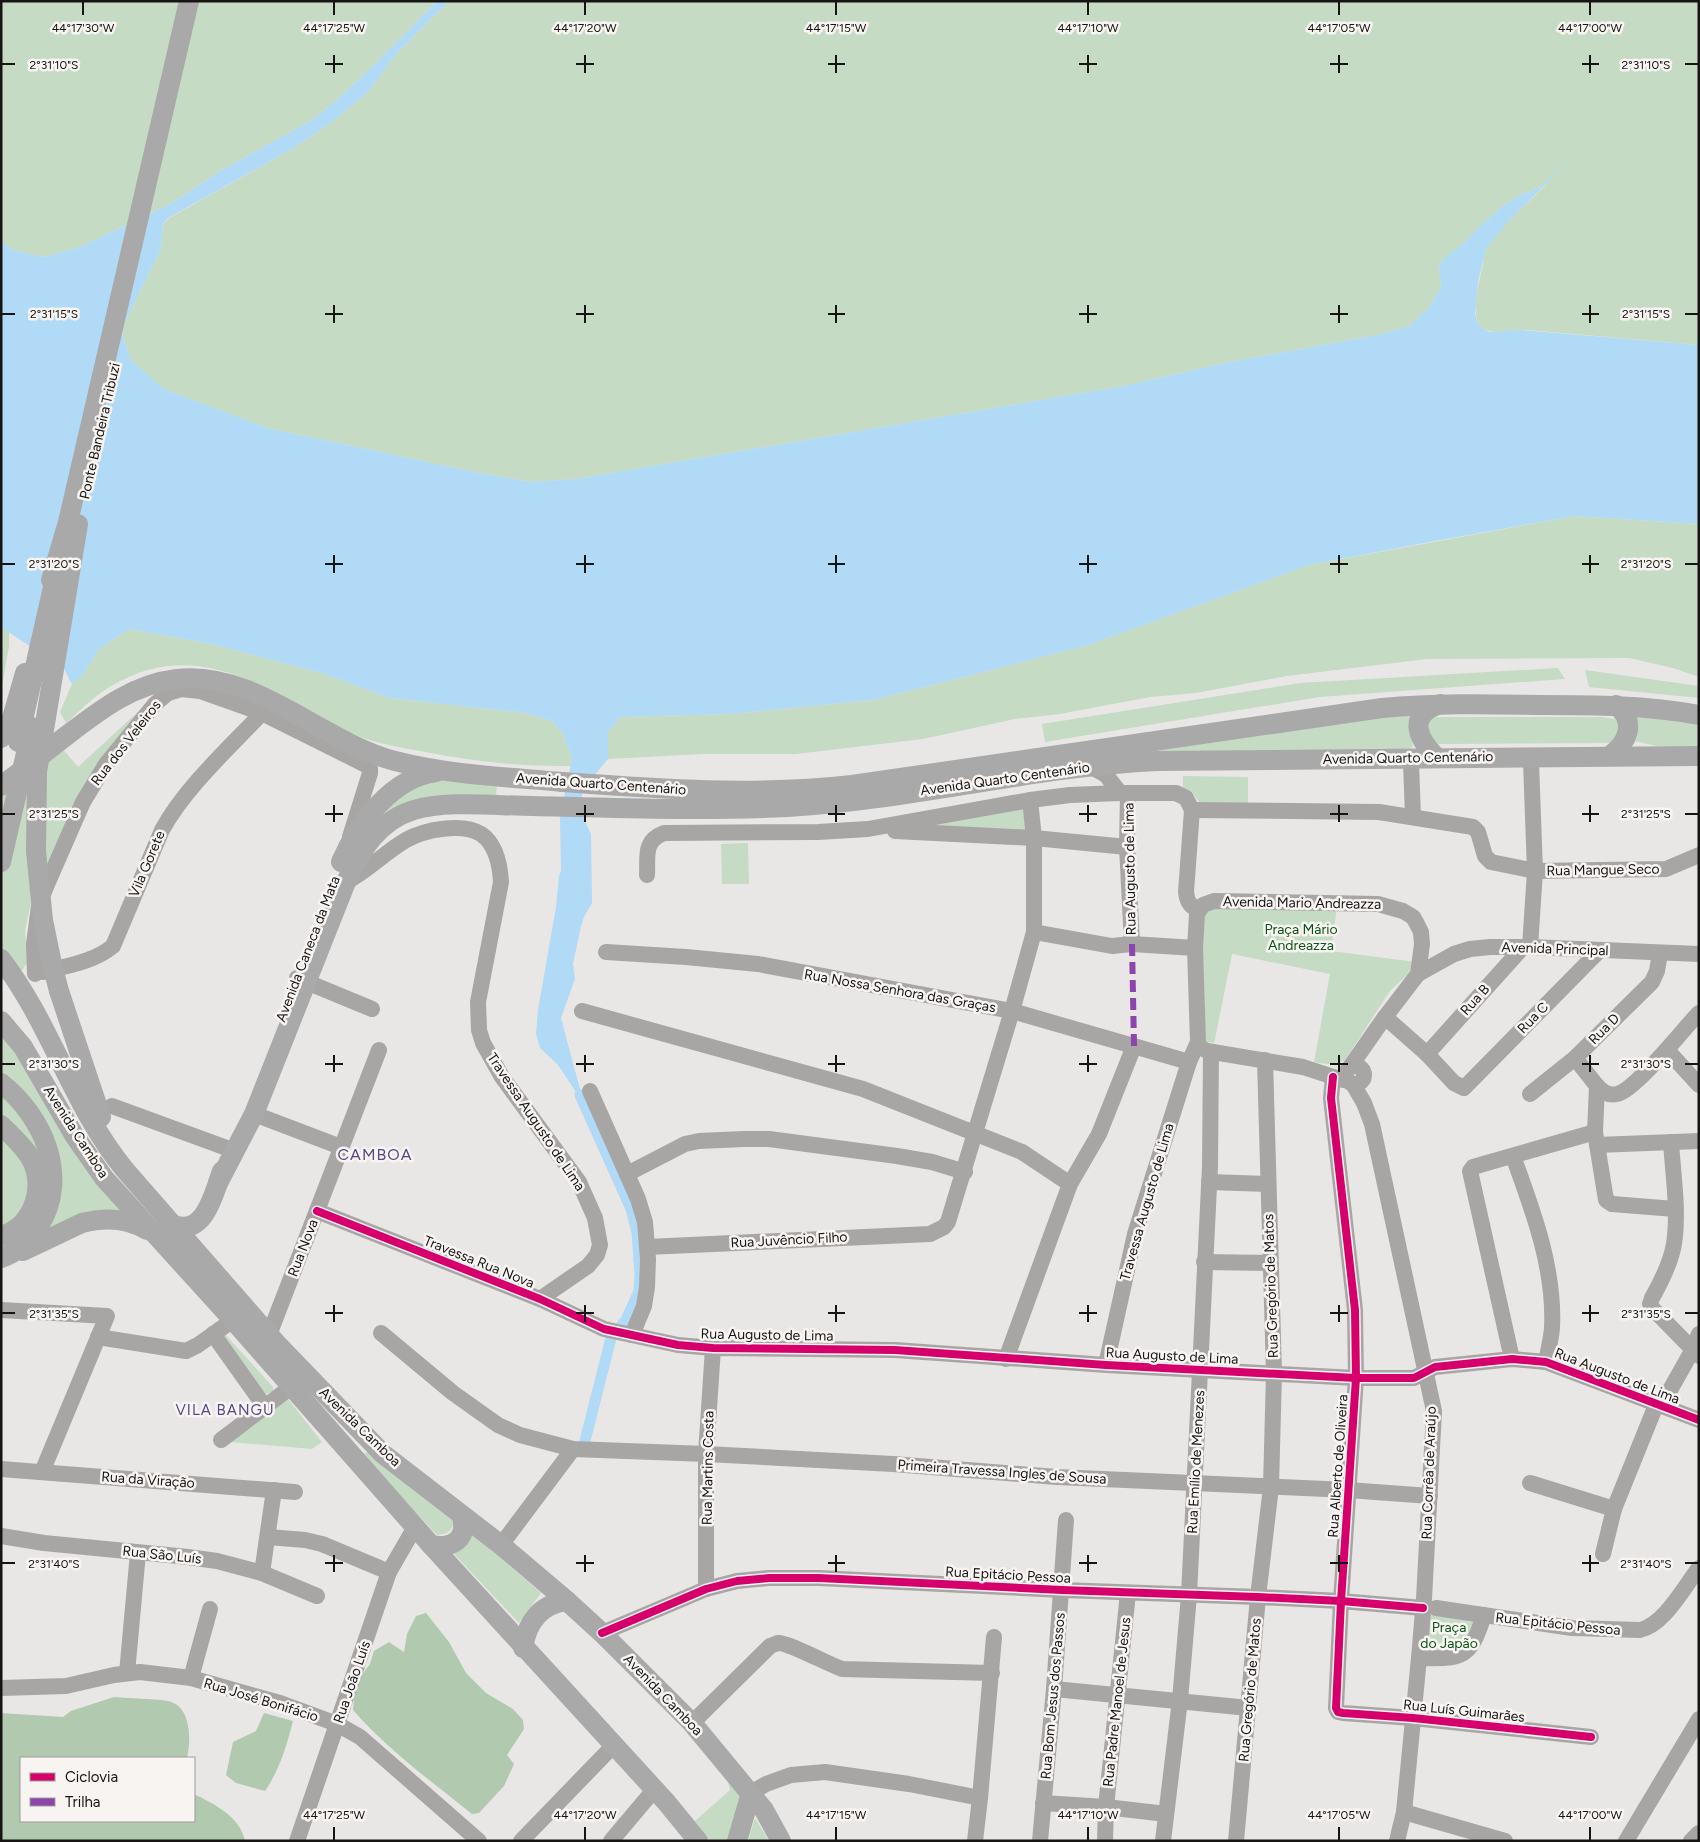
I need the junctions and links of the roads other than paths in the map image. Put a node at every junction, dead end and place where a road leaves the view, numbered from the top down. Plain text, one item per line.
1 (189, 1) edge
2 (199, 1) edge
3 (73, 523) junction
4 (1440, 704) junction
5 (1616, 705) junction
6 (262, 713) junction
7 (1699, 715) edge
8 (1, 738) edge
9 (1533, 756) junction
10 (1610, 756) junction
11 (1699, 756) edge
12 (1436, 757) junction
13 (1414, 758) junction
14 (1124, 763) junction
15 (1092, 767) junction
16 (457, 772) junction
17 (1, 786) edge
18 (1124, 793) junction
19 (1030, 800) junction
20 (1192, 810) junction
21 (1, 815) edge
22 (1413, 818) junction
23 (868, 829) junction
24 (1034, 838) junction
25 (1127, 847) junction
26 (346, 849) junction
27 (1699, 855) edge
28 (1, 862) edge
29 (1535, 871) junction
30 (647, 875) dead end
31 (340, 880) junction
32 (1198, 909) junction
33 (1034, 932) junction
34 (1132, 944) junction
35 (1527, 947) junction
36 (1195, 948) junction
37 (1600, 950) junction
38 (606, 952) dead end
39 (1660, 953) junction
40 (1699, 954) edge
41 (13, 971) edge
42 (1418, 974) junction
43 (302, 980) junction
44 (372, 1009) dead end
45 (582, 1011) dead end
46 (1012, 1011) junction
47 (1699, 1013) edge
48 (1385, 1017) junction
49 (1, 1021) edge
50 (1198, 1042) junction
51 (1134, 1046) junction
52 (378, 1050) dead end
53 (1667, 1050) junction
54 (1211, 1052) junction
55 (1427, 1054) junction
56 (1575, 1058) junction
57 (1265, 1060) junction
58 (1188, 1062) junction
59 (1303, 1067) junction
60 (1353, 1074) junction
61 (1333, 1076) junction
62 (1, 1083) edge
63 (1699, 1085) edge
64 (1597, 1086) junction
65 (590, 1091) dead end
66 (1530, 1094) dead end
67 (107, 1111) junction
68 (254, 1114) junction
69 (1, 1125) edge
70 (976, 1135) junction
71 (1596, 1138) junction
72 (1699, 1141) edge
73 (1671, 1142) junction
74 (341, 1147) junction
75 (232, 1150) junction
76 (1513, 1156) junction
77 (123, 1168) junction
78 (965, 1172) junction
79 (627, 1174) junction
80 (1209, 1182) junction
81 (1070, 1184) junction
82 (1268, 1184) junction
83 (214, 1192) junction
84 (1675, 1209) junction
85 (317, 1211) junction
86 (174, 1225) junction
87 (1, 1236) edge
88 (156, 1236) junction
89 (647, 1247) junction
90 (201, 1256) junction
91 (2, 1258) edge
92 (1204, 1262) junction
93 (1270, 1262) junction
94 (540, 1299) junction
95 (1, 1310) edge
96 (233, 1320) junction
97 (380, 1333) dead end
98 (620, 1333) junction
99 (213, 1334) junction
100 (1699, 1334) edge
101 (269, 1335) junction
102 (98, 1337) junction
103 (713, 1348) junction
104 (1697, 1354) edge
105 (1006, 1359) junction
106 (1512, 1359) junction
107 (1546, 1362) junction
108 (1106, 1365) junction
109 (1200, 1371) junction
110 (1424, 1371) junction
111 (1274, 1373) junction
112 (1356, 1378) junction
113 (291, 1387) junction
114 (1659, 1406) junction
115 (265, 1407) junction
116 (1699, 1420) edge
117 (221, 1440) dead end
118 (573, 1449) junction
119 (706, 1454) junction
120 (1, 1469) edge
121 (42, 1472) junction
122 (1530, 1483) dead end
123 (1196, 1484) junction
124 (1271, 1487) junction
125 (274, 1490) junction
126 (1348, 1490) junction
127 (295, 1492) dead end
128 (1430, 1496) junction
129 (1614, 1509) junction
130 (462, 1517) junction
131 (1066, 1520) dead end
132 (416, 1527) junction
133 (1, 1536) edge
134 (268, 1537) junction
135 (431, 1546) junction
136 (500, 1546) junction
137 (138, 1553) junction
138 (1603, 1554) dead end
139 (1699, 1568) edge
140 (389, 1572) junction
141 (262, 1573) junction
142 (706, 1589) junction
143 (1062, 1590) junction
144 (1128, 1593) junction
145 (1190, 1595) junction
146 (317, 1596) dead end
147 (1258, 1597) junction
148 (567, 1601) junction
149 (1340, 1601) junction
150 (1429, 1608) junction
151 (210, 1609) dead end
152 (1484, 1616) junction
153 (602, 1633) junction
154 (994, 1636) dead end
155 (524, 1648) junction
156 (1419, 1658) junction
157 (127, 1673) junction
158 (992, 1673) junction
159 (191, 1678) junction
160 (1, 1688) edge
161 (1054, 1689) junction
162 (1118, 1694) junction
163 (1180, 1700) junction
164 (1249, 1708) junction
165 (1336, 1708) joint
166 (1413, 1718) junction
167 (1699, 1719) edge
168 (692, 1723) junction
169 (337, 1724) junction
170 (1591, 1737) dead end
171 (614, 1745) junction
172 (750, 1793) junction
173 (661, 1796) junction
174 (980, 1798) junction
175 (1043, 1803) junction
176 (1106, 1807) junction
177 (1404, 1812) junction
178 (1166, 1814) junction
179 (1699, 1833) edge
180 (297, 1841) edge
181 (479, 1841) edge
182 (522, 1841) edge
183 (611, 1841) edge
184 (683, 1841) edge
185 (698, 1841) edge
186 (737, 1841) edge
187 (781, 1841) edge
188 (975, 1841) edge
189 (1040, 1841) edge
190 (1104, 1841) edge
191 (1163, 1841) edge
192 (1236, 1841) edge
193 (1396, 1841) edge
194 (1505, 1841) edge
195 (1626, 1841) edge
196 (1691, 1841) edge

1 - 3 main road, Ponte Bandeira Tribuzi
2 - 3 main road, Ponte Bandeira Tribuzi
3 - 8 main road, bridge
3 - 21 main road, Ponte Bandeira Tribuzi, bridge
3 - 28 main road, Ponte Bandeira Tribuzi, bridge
3 - 67 main road, bridge
4 - 5 main road, Avenida Quarto Centenário
4 - 12 main road
4 - 16 main road, Avenida Quarto Centenário
5 - 7 main road, Avenida Quarto Centenário
5 - 10 main road
6 - 26 street, Rua dos Veleiros
6 - 41 street, Vila Gorete
6 - 41 street, Rua dos Veleiros
9 - 10 main road, Avenida Quarto Centenário
9 - 12 main road, Avenida Quarto Centenário
9 - 29 street
10 - 11 main road, Avenida Quarto Centenário
12 - 13 main road, Avenida Quarto Centenário
13 - 14 main road, Avenida Quarto Centenário
13 - 22 street
14 - 15 main road, Avenida Quarto Centenário
14 - 18 street, Rua Augusto de Lima
15 - 18 street, Rua Augusto de Lima
15 - 31 main road, Avenida Quarto Centenário
16 - 17 main road
16 - 26 main road, Avenida Caneca da Mata
18 - 19 street
18 - 20 street
18 - 25 street, Rua Augusto de Lima
19 - 23 street
19 - 24 street
20 - 22 street
20 - 32 street
22 - 29 street, Rua Mangue Seco
23 - 24 street
23 - 30 street
24 - 25 street
24 - 33 street
25 - 34 street, Rua Augusto de Lima
26 - 31 main road, Avenida Caneca da Mata
27 - 29 street, Rua Mangue Seco
29 - 35 street
31 - 43 main road, Avenida Caneca da Mata
31 - 94 street, Travessa Augusto de Lima
32 - 36 street
32 - 42 street, Avenida Mario Andreazza
33 - 34 street
33 - 46 street
34 - 36 street
35 - 37 street, Avenida Principal
35 - 42 street, Avenida Principal
35 - 55 street, Rua B
36 - 50 street
37 - 39 street, Avenida Principal
37 - 55 street, Rua C
38 - 46 street, Rua Nossa Senhora das Graças
39 - 40 street, Avenida Principal
39 - 56 street, Rua D
41 - 77 main road, Avenida Camboa
42 - 48 street, Avenida Mario Andreazza
43 - 44 street
43 - 68 main road, Avenida Caneca da Mata
43 - 75 main road, Avenida Caneca da Mata
45 - 70 street
46 - 51 street, Rua Nossa Senhora das Graças
46 - 70 street
47 - 53 street
48 - 55 street
48 - 60 street, Avenida Mario Andreazza
49 - 88 main road, Avenida Camboa
50 - 54 street
50 - 58 street, Travessa Augusto de Lima
51 - 58 street, Rua Nossa Senhora das Graças
51 - 81 street
52 - 74 street, Rua Nova
53 - 63 street
53 - 64 street
54 - 57 street
54 - 80 street, Rua Emílio de Menezes
56 - 64 street
56 - 66 street, Rua D
57 - 59 street
57 - 82 street, Rua Gregório de Matos
58 - 108 street, Travessa Augusto de Lima
59 - 60 street
59 - 61 street
60 - 61 street
60 - 110 street, Rua Corrêa de Araújo
61 - 112 street, Rua Alberto de Oliveira
62 - 91 main road
64 - 71 street
65 - 79 street
67 - 75 street
67 - 77 main road
68 - 74 street
68 - 75 main road, Avenida Caneca da Mata
69 - 87 main road
70 - 78 street
70 - 81 street
71 - 73 street
71 - 76 street
71 - 84 street
72 - 73 street
73 - 84 street
74 - 85 street, Rua Nova
75 - 83 main road, Avenida Caneca da Mata
76 - 106 street
76 - 107 street
77 - 86 main road, Avenida Camboa
78 - 79 street
78 - 89 street, Rua Juvêncio Filho
79 - 89 street
80 - 82 street
80 - 92 street, Rua Emílio de Menezes
81 - 105 street
82 - 93 street, Rua Gregório de Matos
83 - 86 main road, Avenida Caneca da Mata
83 - 90 main road, Avenida Caneca da Mata
84 - 104 street
85 - 94 street, Travessa Rua Nova
85 - 101 street, Rua Nova
86 - 90 main road, Avenida Camboa
88 - 91 main road
88 - 96 main road, Avenida Camboa
89 - 98 street
90 - 101 main road, Avenida Camboa
92 - 93 street
92 - 109 street, Rua Emílio de Menezes
93 - 111 street, Rua Gregório de Matos
94 - 98 street, Travessa Rua Nova
95 - 102 street
96 - 99 street
96 - 113 main road, Avenida Camboa
97 - 118 street, Primeira Travessa Ingles de Sousa
98 - 103 street, Rua Augusto de Lima
99 - 102 street
99 - 115 street
100 - 104 street
101 - 130 main road, Avenida Camboa
102 - 121 street
103 - 105 street, Rua Augusto de Lima
103 - 119 street, Rua Martins Costa
104 - 114 street
105 - 108 street, Rua Augusto de Lima
106 - 107 street, Rua Augusto de Lima
106 - 110 street, Rua Augusto de Lima
107 - 114 street, Rua Augusto de Lima
108 - 109 street, Rua Augusto de Lima
109 - 111 street, Rua Augusto de Lima
109 - 123 street, Rua Emílio de Menezes
110 - 112 street, Rua Augusto de Lima
110 - 128 street, Rua Corrêa de Araújo
111 - 112 street, Rua Augusto de Lima
111 - 124 street, Rua Gregório de Matos
112 - 126 street, Rua Alberto de Oliveira
113 - 115 street
113 - 132 main road, Avenida Camboa
114 - 116 street, Rua Augusto de Lima
114 - 129 street
115 - 117 street
118 - 119 street, Primeira Travessa Ingles de Sousa
118 - 136 street
119 - 123 street, Primeira Travessa Ingles de Sousa
119 - 142 street, Rua Martins Costa
120 - 121 street, Rua da Viração
121 - 125 street, Rua da Viração
122 - 129 street
123 - 124 street, Primeira Travessa Ingles de Sousa
123 - 145 street, Rua Emílio de Menezes
124 - 126 street, Primeira Travessa Ingles de Sousa
124 - 147 street, Rua Gregório de Matos
125 - 127 street, Rua da Viração
125 - 134 street
126 - 128 street, Primeira Travessa Ingles de Sousa
126 - 149 street, Rua Alberto de Oliveira
128 - 150 street, Rua Corrêa de Araújo
129 - 138 street
130 - 135 main road
130 - 136 main road, Avenida Camboa
131 - 143 street, Rua Bom Jesus dos Passos
132 - 135 main road, Avenida Camboa
132 - 140 street, Rua João Luís
133 - 137 street, Rua São Luís
134 - 140 street
134 - 141 street
135 - 155 main road, Avenida Camboa
136 - 148 main road, Avenida Camboa
137 - 141 street, Rua São Luís
137 - 157 street
139 - 152 street, Rua Epitácio Pessoa
140 - 169 street, Rua João Luís
141 - 146 street, Rua São Luís
142 - 143 street, Rua Epitácio Pessoa
142 - 153 street, Rua Epitácio Pessoa
143 - 144 street, Rua Epitácio Pessoa
143 - 161 street, Rua Bom Jesus dos Passos
144 - 145 street, Rua Epitácio Pessoa
144 - 162 street, Rua Padre Manoel de Jesus
145 - 147 street, Rua Epitácio Pessoa
145 - 163 street, Rua Emílio de Menezes
147 - 149 street, Rua Epitácio Pessoa
147 - 164 street, Rua Gregório de Matos
148 - 153 main road, Avenida Camboa
148 - 155 main road
149 - 150 street, Rua Epitácio Pessoa
149 - 165 street, Rua Alberto de Oliveira
150 - 152 street, Rua Epitácio Pessoa
150 - 156 street, Rua Corrêa de Araújo
151 - 159 street
152 - 156 street, Rua Epitácio Pessoa
153 - 168 main road, Avenida Camboa
154 - 158 street
155 - 171 main road, Avenida Camboa
156 - 166 street, Rua Corrêa de Araújo
157 - 159 street, Rua José Bonifácio
157 - 160 street, Rua José Bonifácio
158 - 168 street
158 - 174 street
159 - 169 street, Rua José Bonifácio
161 - 162 street
161 - 175 street, Rua Bom Jesus dos Passos
162 - 163 street
162 - 176 street, Rua Padre Manoel de Jesus
163 - 164 street
163 - 178 street, Rua Emílio de Menezes
164 - 192 street, Rua Gregório de Matos
165 - 166 street, Rua Luís Guimarães
166 - 170 street, Rua Luís Guimarães
166 - 177 street, Rua Corrêa de Araújo
167 - 195 street
168 - 172 main road, Avenida Camboa
169 - 180 street, Rua João Luís
169 - 181 street, Rua José Bonifácio
171 - 173 main road, Avenida Camboa
171 - 182 street
172 - 174 street
172 - 186 main road
172 - 187 main road, Avenida Camboa
173 - 183 street
173 - 184 main road
173 - 185 main road, Avenida Camboa
174 - 188 street
175 - 176 street
175 - 189 street, Rua Bom Jesus dos Passos
176 - 178 street
176 - 190 street, Rua Padre Manoel de Jesus
177 - 193 street, Rua Corrêa de Araújo
177 - 194 street
178 - 191 street, Rua Emílio de Menezes
179 - 196 street

